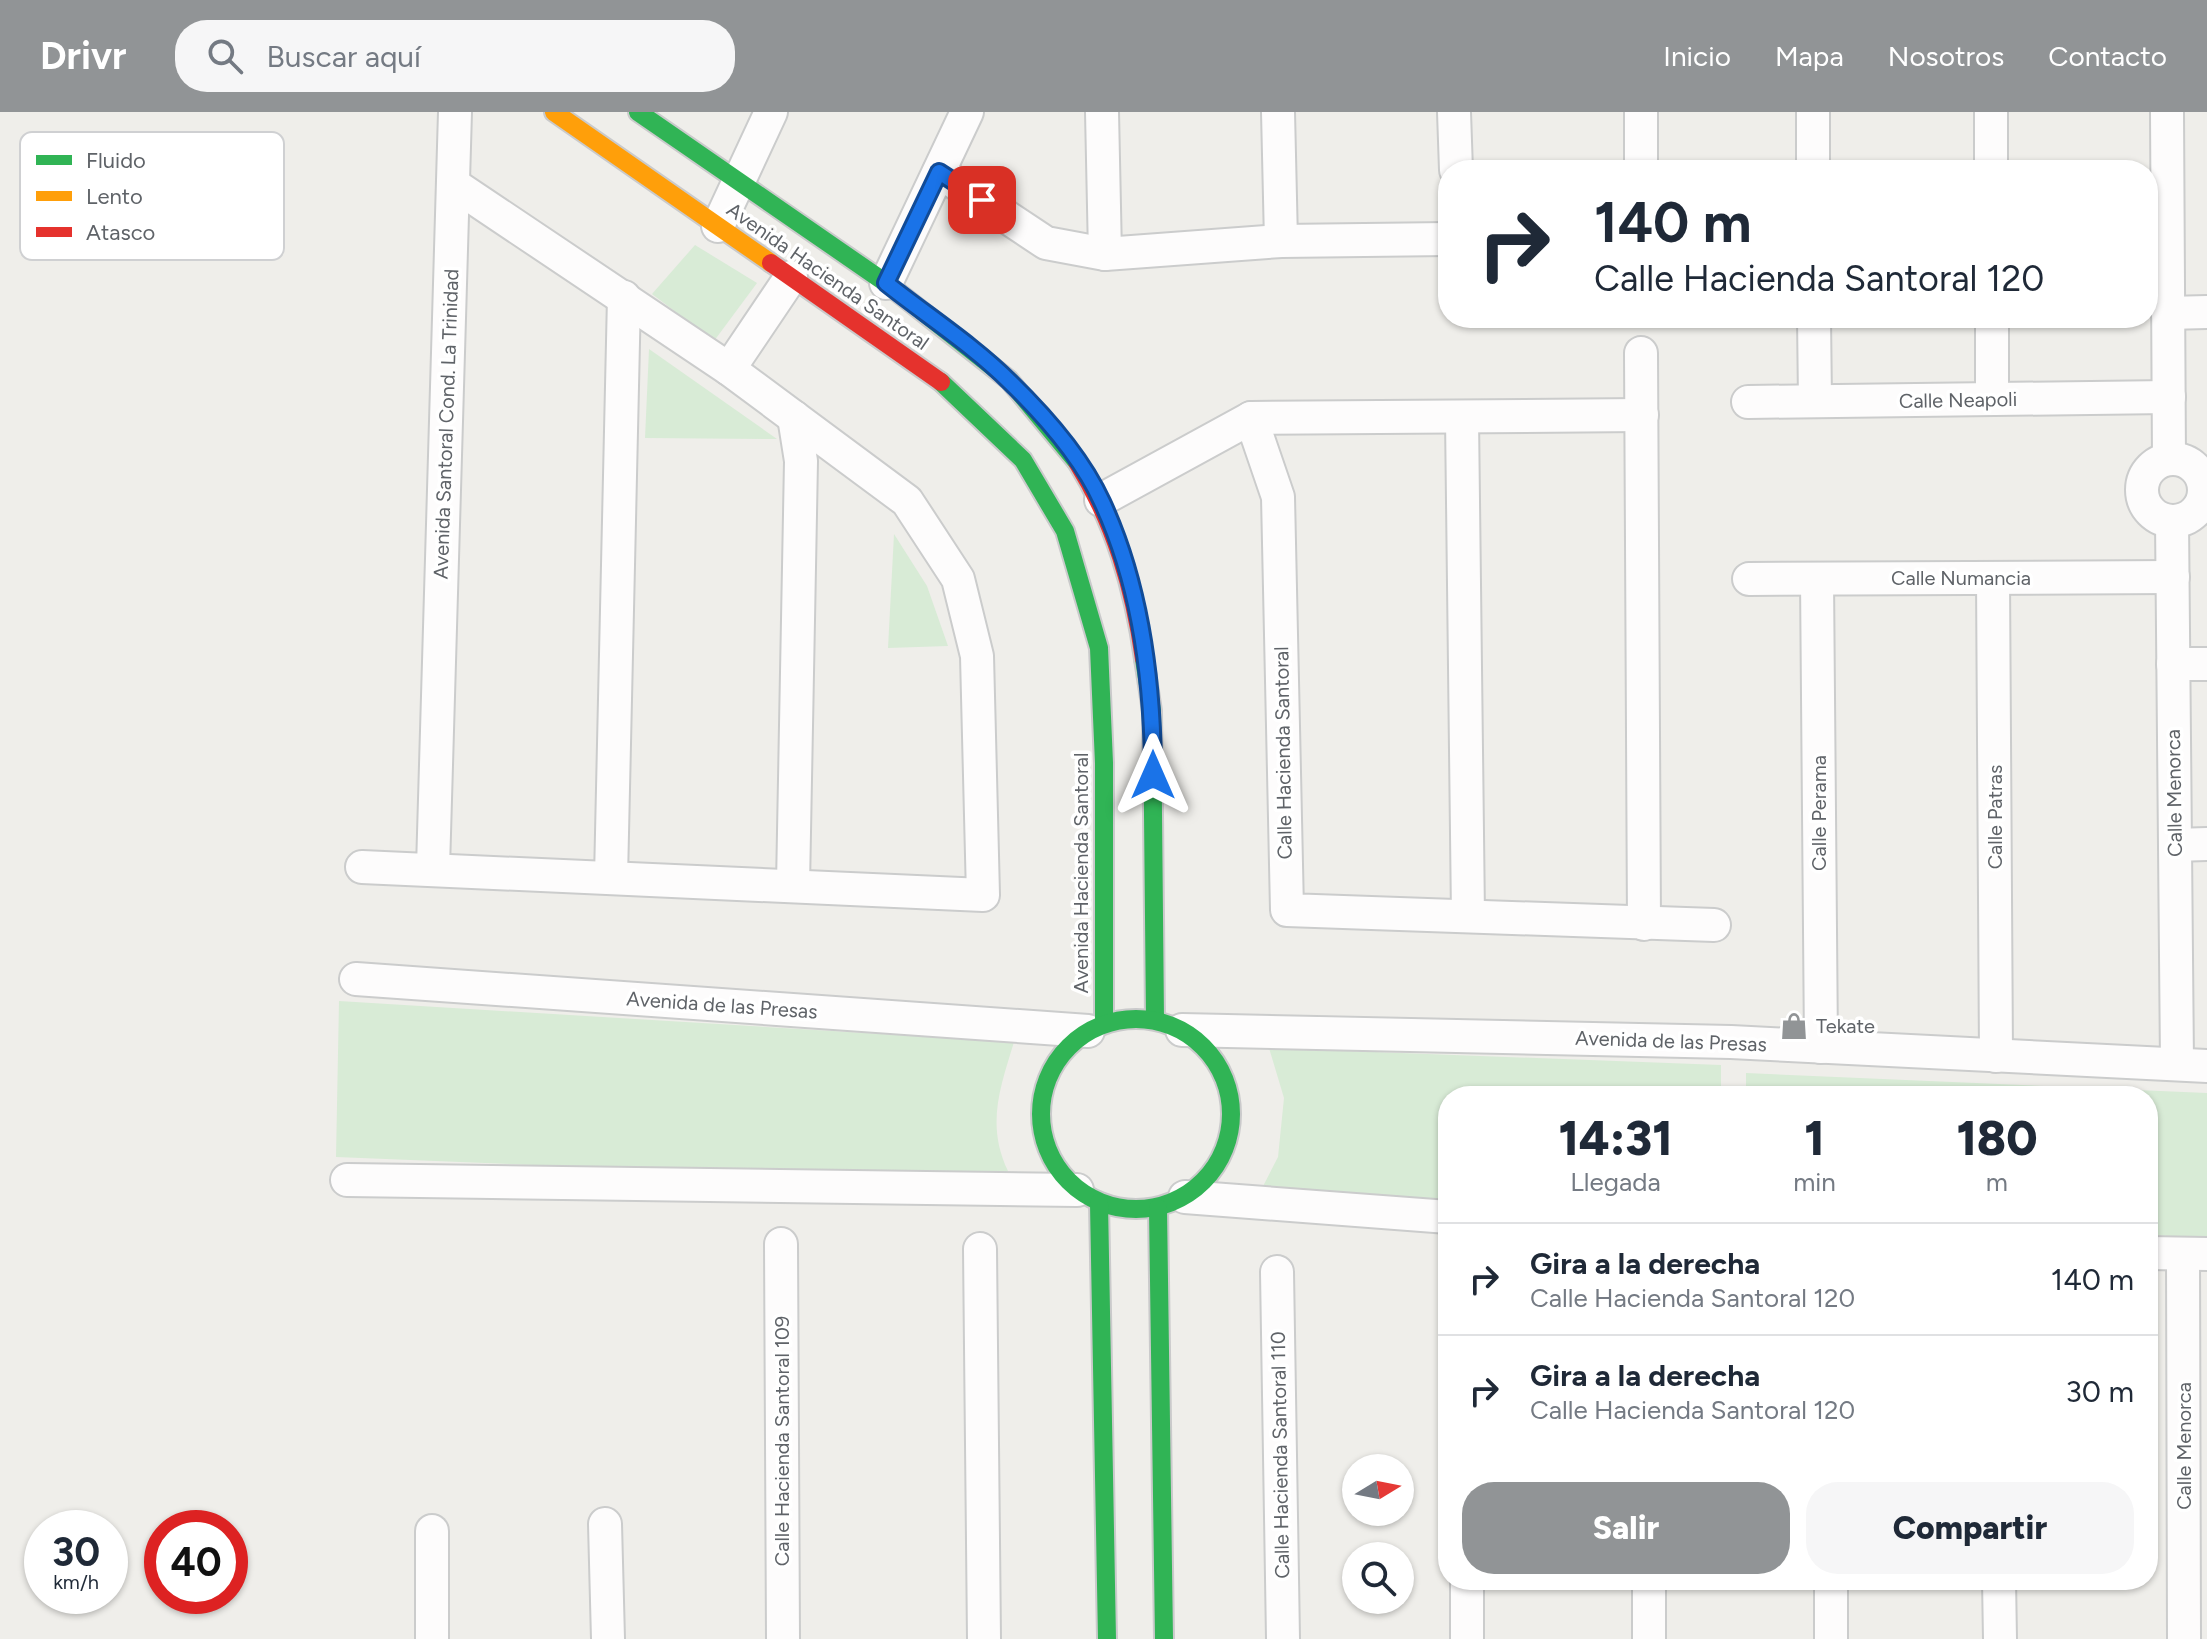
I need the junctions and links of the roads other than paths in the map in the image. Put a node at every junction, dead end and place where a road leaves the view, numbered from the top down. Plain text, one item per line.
1 (455, 112) edge
2 (554, 112) edge
3 (638, 112) edge
4 (771, 112) edge
5 (967, 112) edge
6 (1102, 112) edge
7 (1278, 112) edge
8 (1454, 112) edge
9 (1641, 112) edge
10 (1813, 112) edge
11 (1991, 112) edge
12 (2167, 112) edge
13 (1456, 160) edge
14 (1641, 160) edge
15 (1813, 160) edge
16 (1991, 160) edge
17 (939, 172) junction
18 (738, 182) junction
19 (453, 184) junction
20 (718, 226) junction
21 (1438, 239) edge
22 (1281, 241) junction
23 (1105, 254) junction
24 (791, 277) junction
25 (886, 283) junction
26 (624, 297) junction
27 (2207, 312) edge
28 (2168, 313) junction
29 (1814, 328) edge
30 (1992, 328) edge
31 (1641, 353) dead end
32 (729, 369) junction
33 (2169, 397) junction
34 (1992, 399) junction
35 (1815, 401) junction
36 (1748, 402) dead end
37 (1642, 415) junction
38 (794, 417) junction
39 (1251, 418) junction
40 (1462, 418) junction
41 (2169, 459) junction
42 (2205, 487) edge
43 (1101, 500) junction
44 (2172, 521) junction
45 (2173, 577) junction
46 (1993, 578) junction
47 (1749, 579) dead end
48 (1817, 579) junction
49 (2173, 664) junction
50 (2207, 664) edge
51 (2207, 844) edge
52 (2175, 845) junction
53 (362, 867) dead end
54 (433, 868) junction
55 (611, 878) junction
56 (793, 885) junction
57 (1468, 916) junction
58 (1644, 924) junction
59 (1714, 925) dead end
60 (356, 979) dead end
61 (1168, 1024) junction
62 (1096, 1027) junction
63 (1821, 1047) junction
64 (1996, 1056) junction
65 (2192, 1065) edge
66 (347, 1180) dead end
67 (1088, 1197) junction
68 (1172, 1202) junction
69 (1438, 1216) edge
70 (781, 1244) dead end
71 (980, 1249) dead end
72 (2158, 1253) edge
73 (2195, 1254) edge
74 (1277, 1272) dead end
75 (2195, 1485) edge
76 (605, 1524) dead end
77 (432, 1531) dead end
78 (1467, 1590) edge
79 (1649, 1590) edge
80 (1831, 1590) edge
81 (1999, 1590) edge
82 (432, 1639) edge
83 (608, 1639) edge
84 (783, 1639) edge
85 (984, 1639) edge
86 (1107, 1639) edge
87 (1164, 1639) edge
88 (1283, 1639) edge
89 (1467, 1639) edge
90 (1649, 1639) edge
91 (1831, 1639) edge
92 (2000, 1639) edge
93 (2184, 1639) edge

1 - 19 street
2 - 20 street, Avenida Hacienda Santoral
3 - 18 street, Avenida Hacienda Santoral
4 - 18 street
5 - 17 street
6 - 23 street
7 - 22 street
8 - 13 street
9 - 14 street
10 - 15 street
11 - 16 street
12 - 28 street
17 - 23 street
17 - 25 street
18 - 20 street
18 - 25 street, Avenida Hacienda Santoral
19 - 26 street
19 - 54 street, Avenida Santoral Cond. La Trinidad
20 - 24 street, Avenida Hacienda Santoral
21 - 22 street
22 - 23 street
24 - 32 street
24 - 62 street, Avenida Hacienda Santoral
25 - 43 street, Avenida Hacienda Santoral
26 - 32 street
26 - 55 street
27 - 28 street
28 - 33 street
29 - 35 street
30 - 34 street
31 - 37 street
32 - 38 street
33 - 34 street, Calle Neapoli
33 - 41 street
34 - 35 street, Calle Neapoli
35 - 36 street, Calle Neapoli
37 - 40 street
37 - 58 street
38 - 56 street
38 - 56 street
39 - 40 street
39 - 43 street
39 - 57 street, Calle Hacienda Santoral
40 - 57 street
41 - 42 street
41 - 44 street
42 - 44 street
43 - 61 street, Avenida Hacienda Santoral
44 - 45 street, Calle Menorca
45 - 46 street, Calle Numancia
45 - 49 street, Calle Menorca
46 - 48 street, Calle Numancia
46 - 64 street, Calle Patras
47 - 48 street, Calle Numancia
48 - 63 street, Calle Perama
49 - 50 street
49 - 52 street, Calle Menorca
51 - 52 street
52 - 65 street, Calle Menorca
53 - 54 street
54 - 55 street
55 - 56 street
57 - 58 street, Calle Hacienda Santoral
58 - 59 street, Calle Hacienda Santoral
60 - 62 street, Avenida de las Presas
61 - 62 street
61 - 63 street, Avenida de las Presas
61 - 68 street
62 - 67 street
63 - 64 street, Avenida de las Presas
64 - 65 street, Avenida de las Presas
66 - 67 street
67 - 68 street
67 - 86 street
68 - 69 street
68 - 87 street
70 - 84 street, Calle Hacienda Santoral 109
71 - 85 street
72 - 73 street
73 - 75 street, Calle Menorca
74 - 88 street, Calle Hacienda Santoral 110
75 - 93 street, Calle Menorca
76 - 83 street
77 - 82 street
78 - 89 street
79 - 90 street
80 - 91 street
81 - 92 street

